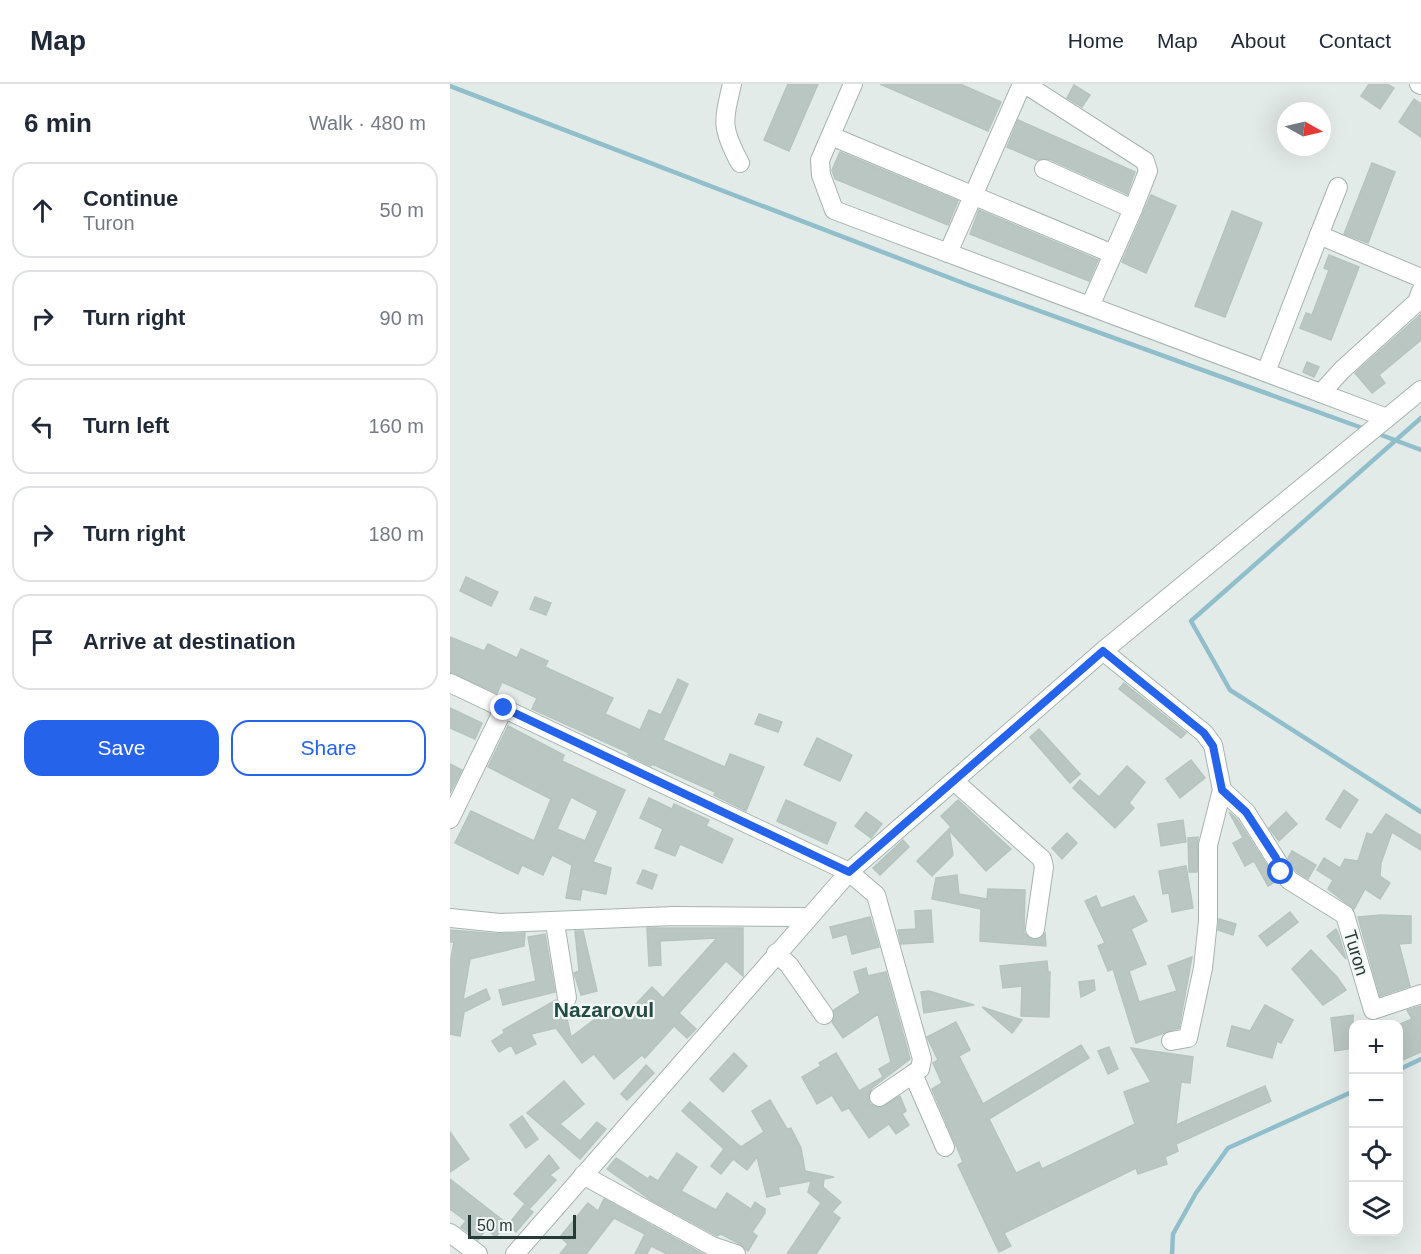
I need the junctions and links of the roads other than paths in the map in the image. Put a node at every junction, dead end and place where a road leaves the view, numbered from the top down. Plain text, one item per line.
1 (732, 84) edge
2 (853, 84) edge
3 (1023, 84) edge
4 (831, 136) junction
5 (740, 163) dead end
6 (1044, 168) dead end
7 (1338, 187) dead end
8 (973, 195) junction
9 (1134, 209) junction
10 (1319, 235) junction
11 (948, 253) junction
12 (1113, 254) junction
13 (1421, 278) edge
14 (1421, 291) edge
15 (1090, 306) junction
16 (1266, 372) junction
17 (1421, 390) edge
18 (1321, 393) junction
19 (1383, 422) junction
20 (1103, 651) junction
21 (450, 683) edge
22 (504, 708) junction
23 (954, 781) junction
24 (1222, 790) junction
25 (450, 819) edge
26 (849, 872) junction
27 (807, 917) junction
28 (450, 918) edge
29 (555, 923) junction
30 (1035, 929) dead end
31 (776, 953) junction
32 (1421, 994) edge
33 (567, 998) dead end
34 (824, 1015) dead end
35 (1171, 1041) dead end
36 (913, 1074) junction
37 (879, 1096) dead end
38 (945, 1147) dead end
39 (583, 1175) junction
40 (450, 1233) edge
41 (478, 1254) edge
42 (515, 1254) edge
43 (736, 1254) edge

1 - 5 street
2 - 4 street
3 - 8 street
3 - 9 street
4 - 8 street
4 - 11 street
6 - 9 street
7 - 10 street
8 - 11 street
8 - 12 street
9 - 12 street
10 - 13 street
10 - 16 street
11 - 15 street
12 - 15 street
14 - 18 street
15 - 16 street
16 - 18 street
17 - 19 street
18 - 19 street
19 - 20 street
20 - 23 street
20 - 24 street
21 - 22 street
22 - 25 street
22 - 26 street
23 - 26 street
23 - 30 street
24 - 32 street, Turon
24 - 35 street
26 - 27 street
26 - 36 street
27 - 29 street
27 - 31 street
28 - 29 street
29 - 33 street
31 - 34 street
31 - 39 street
36 - 37 street
36 - 38 street
39 - 42 street
39 - 43 street
40 - 41 street

